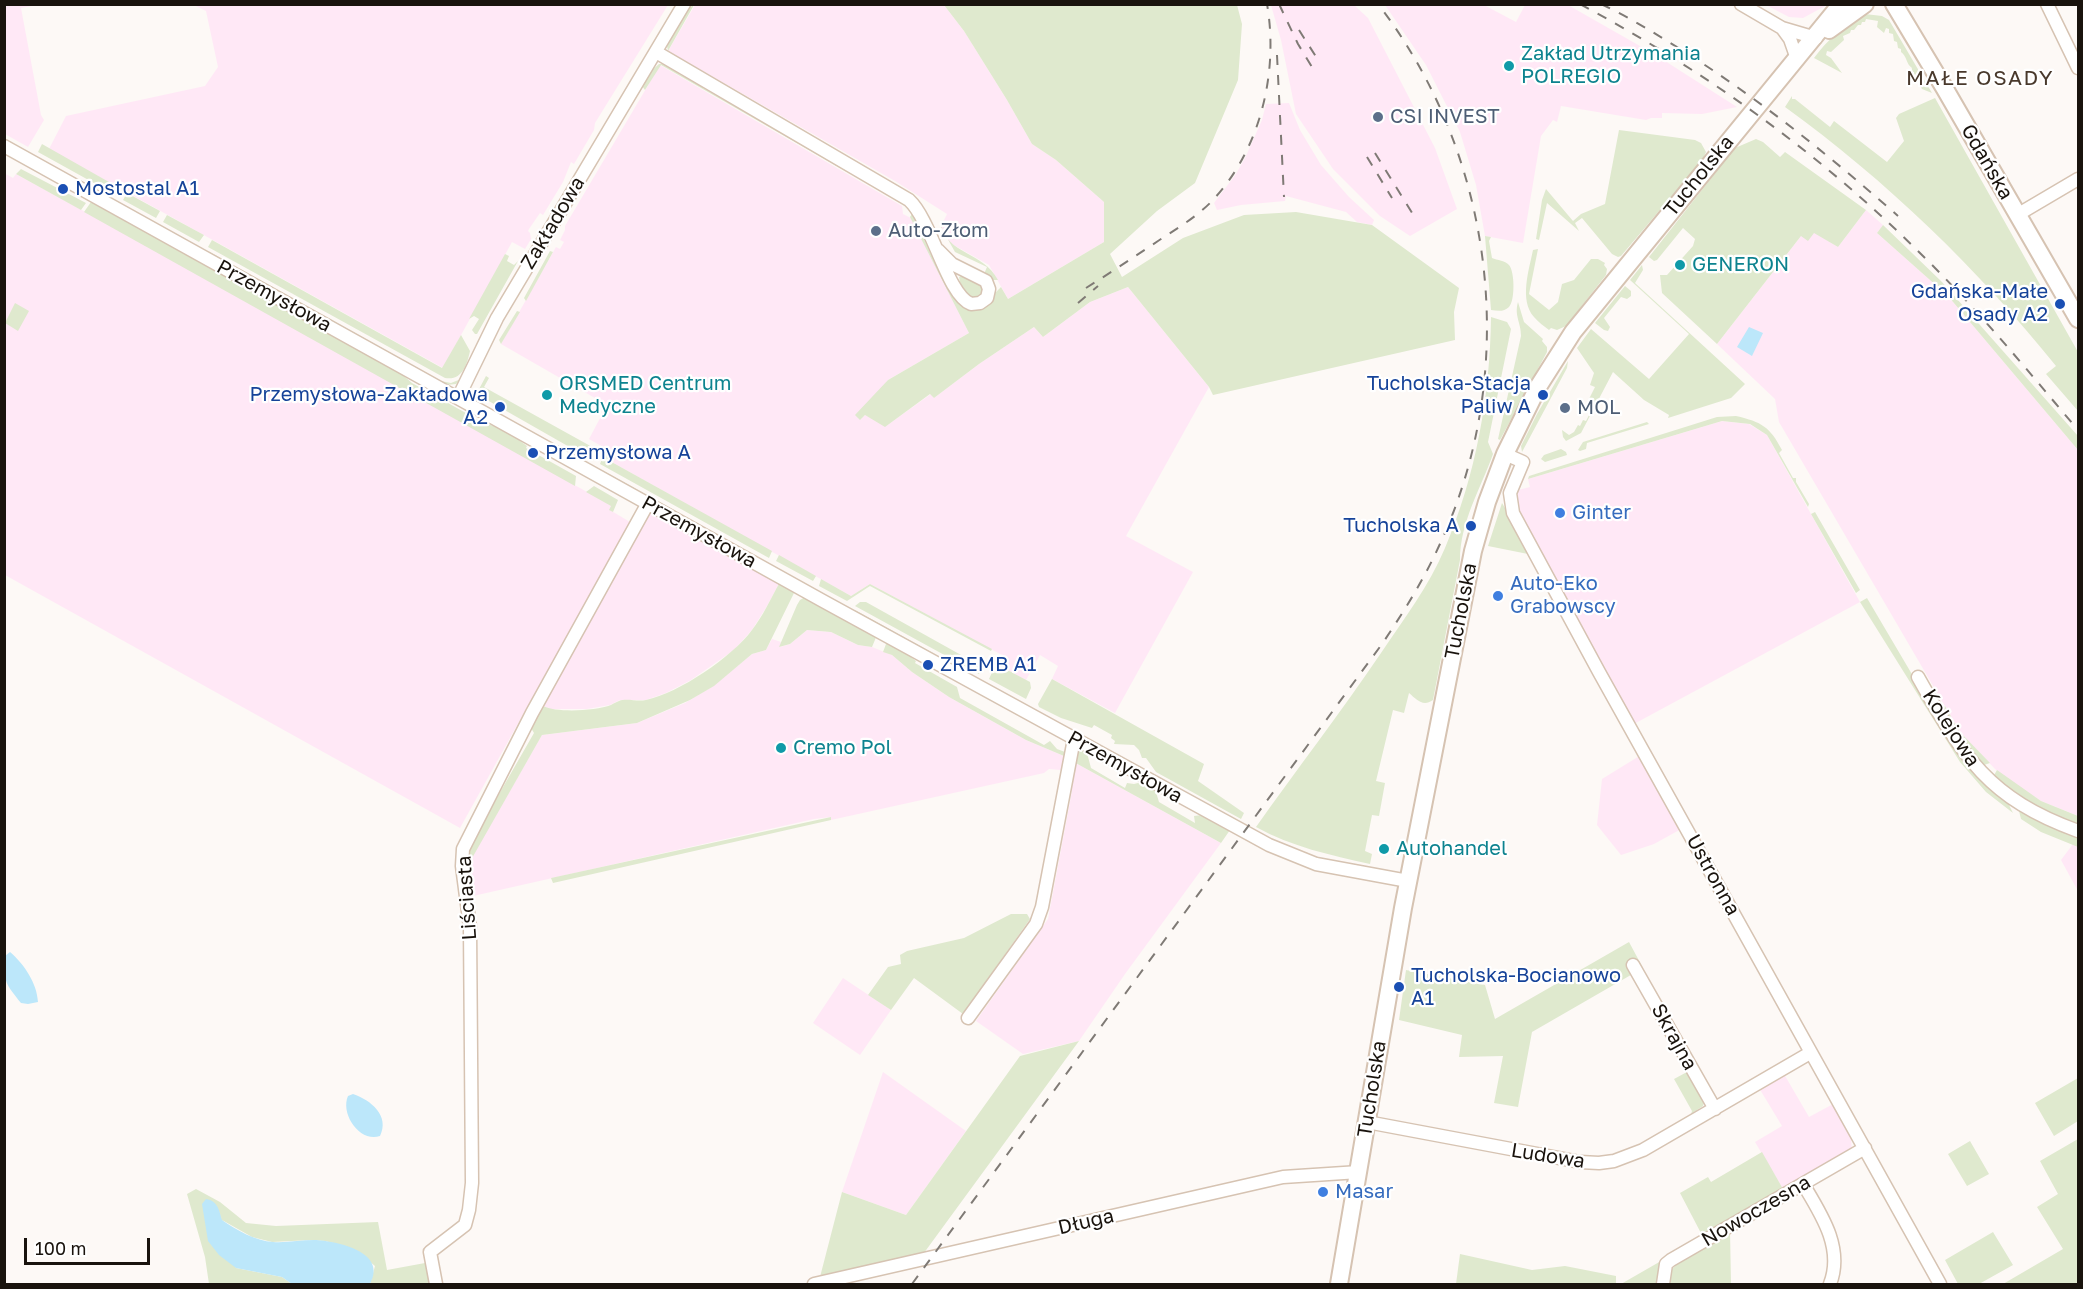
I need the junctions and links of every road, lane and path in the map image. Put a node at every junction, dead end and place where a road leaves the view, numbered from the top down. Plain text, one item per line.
1 (684, 4) edge
2 (1741, 4) edge
3 (1841, 4) edge
4 (1865, 4) edge
5 (2047, 4) edge
6 (1890, 5) edge
7 (1782, 28) junction
8 (1816, 38) junction
9 (656, 52) junction
10 (1797, 59) junction
11 (2079, 68) edge
12 (4, 146) edge
13 (2079, 179) edge
14 (2017, 214) junction
15 (938, 250) junction
16 (2079, 319) edge
17 (458, 398) junction
18 (1505, 454) junction
19 (648, 503) junction
20 (1918, 677) dead end
21 (1074, 739) junction
22 (2079, 831) edge
23 (1408, 881) junction
24 (1634, 965) dead end
25 (968, 1018) dead end
26 (1810, 1053) junction
27 (1715, 1109) junction
28 (1367, 1122) junction
29 (1865, 1148) junction
30 (1359, 1172) junction
31 (1803, 1184) junction
32 (436, 1284) edge
33 (814, 1284) edge
34 (1339, 1284) edge
35 (1664, 1284) edge
36 (1830, 1284) edge
37 (1940, 1284) edge

1 - 9 street, Zakładowa
2 - 7 street
3 - 8 main road, Tucholska
4 - 8 main road, Tucholska
5 - 11 street
6 - 14 main road, Gdańska
7 - 8 street
7 - 10 street
8 - 10 main road, Tucholska
9 - 15 street
9 - 17 street, Zakładowa
10 - 18 main road, Tucholska
12 - 17 street, Przemysłowa
13 - 14 street
14 - 16 main road, Gdańska
15 - 15 street
17 - 19 street, Przemysłowa
18 - 23 main road, Tucholska
18 - 26 street, Ustronna
19 - 21 street, Przemysłowa
19 - 32 street, Liściasta
20 - 22 street, Kolejowa
21 - 23 street, Przemysłowa
21 - 25 street
23 - 28 main road, Tucholska
24 - 27 street, Skrajna
26 - 27 street, Ludowa
26 - 29 street, Ustronna
27 - 28 street, Ludowa
28 - 30 main road, Tucholska
29 - 31 street, Nowoczesna
29 - 37 street, Ustronna
30 - 33 street, Długa
30 - 34 main road, Tucholska
31 - 35 street, Nowoczesna
31 - 36 street

